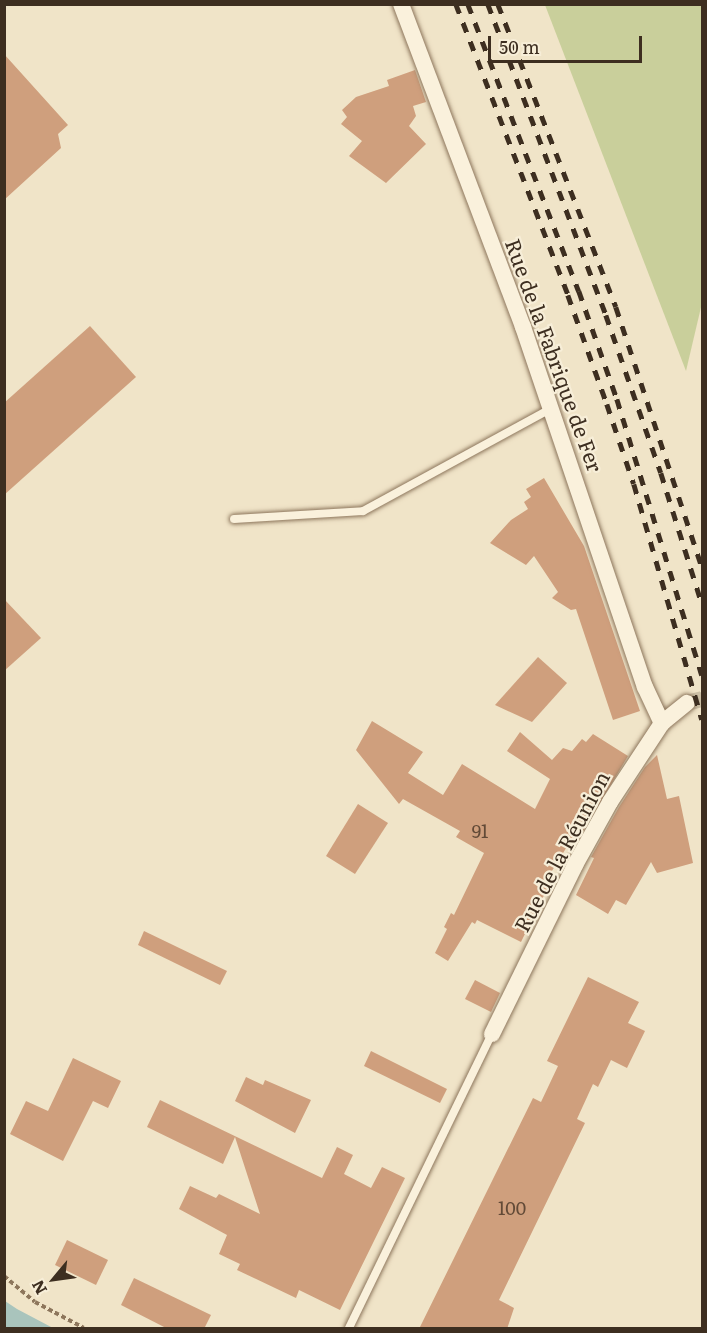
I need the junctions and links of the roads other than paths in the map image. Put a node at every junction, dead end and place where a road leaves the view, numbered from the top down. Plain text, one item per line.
1 (401, 4) edge
2 (552, 408) junction
3 (234, 519) dead end
4 (687, 703) tunnel mouth
5 (662, 723) junction
6 (492, 1034) joint
7 (349, 1329) edge

1 - 2 street, Rue de la Fabrique de Fer
2 - 3 lane
2 - 5 street, Rue de la Fabrique de Fer
4 - 5 street, Rue de la Réunion
5 - 6 street, Rue de la Réunion
6 - 7 lane

